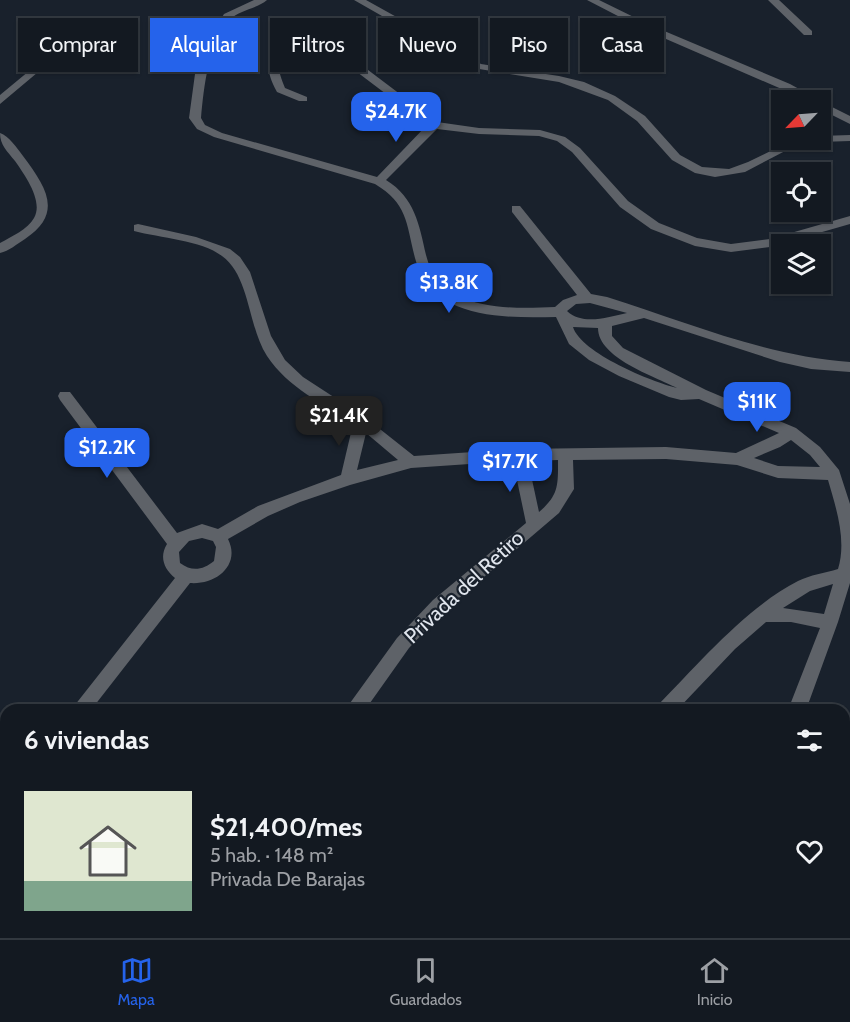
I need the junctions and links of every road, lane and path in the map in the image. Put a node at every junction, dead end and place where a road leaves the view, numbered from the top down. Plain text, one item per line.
1 (262, 0) edge
2 (359, 0) edge
3 (591, 0) edge
4 (773, 0) edge
5 (808, 33) dead end
6 (33, 72) edge
7 (793, 90) edge
8 (303, 99) dead end
9 (0, 101) edge
10 (831, 110) edge
11 (850, 121) edge
12 (434, 125) junction
13 (0, 136) edge
14 (850, 138) edge
15 (831, 139) edge
16 (776, 150) edge
17 (379, 181) junction
18 (516, 209) dead end
19 (850, 220) edge
20 (138, 228) dead end
21 (0, 249) edge
22 (587, 298) junction
23 (642, 314) junction
24 (562, 316) junction
25 (604, 321) junction
26 (850, 367) edge
27 (701, 394) junction
28 (65, 396) dead end
29 (361, 422) junction
30 (791, 432) junction
31 (566, 454) junction
32 (519, 455) junction
33 (737, 459) junction
34 (411, 462) junction
35 (834, 474) junction
36 (348, 479) junction
37 (534, 524) junction
38 (219, 536) junction
39 (176, 543) junction
40 (844, 574) junction
41 (185, 577) junction
42 (764, 615) junction
43 (830, 621) junction
44 (85, 704) edge
45 (358, 704) edge
46 (671, 704) edge
47 (798, 704) edge

1 - 17 street
2 - 16 street
3 - 7 street
4 - 5 street
6 - 9 street
8 - 12 street
10 - 11 street
12 - 17 street
12 - 19 street
13 - 21 street
14 - 15 street
17 - 24 street
18 - 22 street
20 - 29 street
22 - 23 street
22 - 24 street
23 - 25 street
23 - 26 street
24 - 25 street
24 - 27 street
25 - 27 street
27 - 30 street
28 - 39 street
29 - 34 street
29 - 36 street
30 - 33 street
30 - 35 street
31 - 32 street
31 - 33 street
31 - 37 street, Privada del Retiro
32 - 34 street
32 - 37 street, Privada del Retiro
33 - 35 street
34 - 36 street
35 - 40 street
36 - 38 street
37 - 45 street, Privada del Retiro
38 - 39 street
38 - 41 street
39 - 41 street
40 - 42 street
40 - 43 street
41 - 44 street
42 - 43 street
42 - 46 street
43 - 47 street

